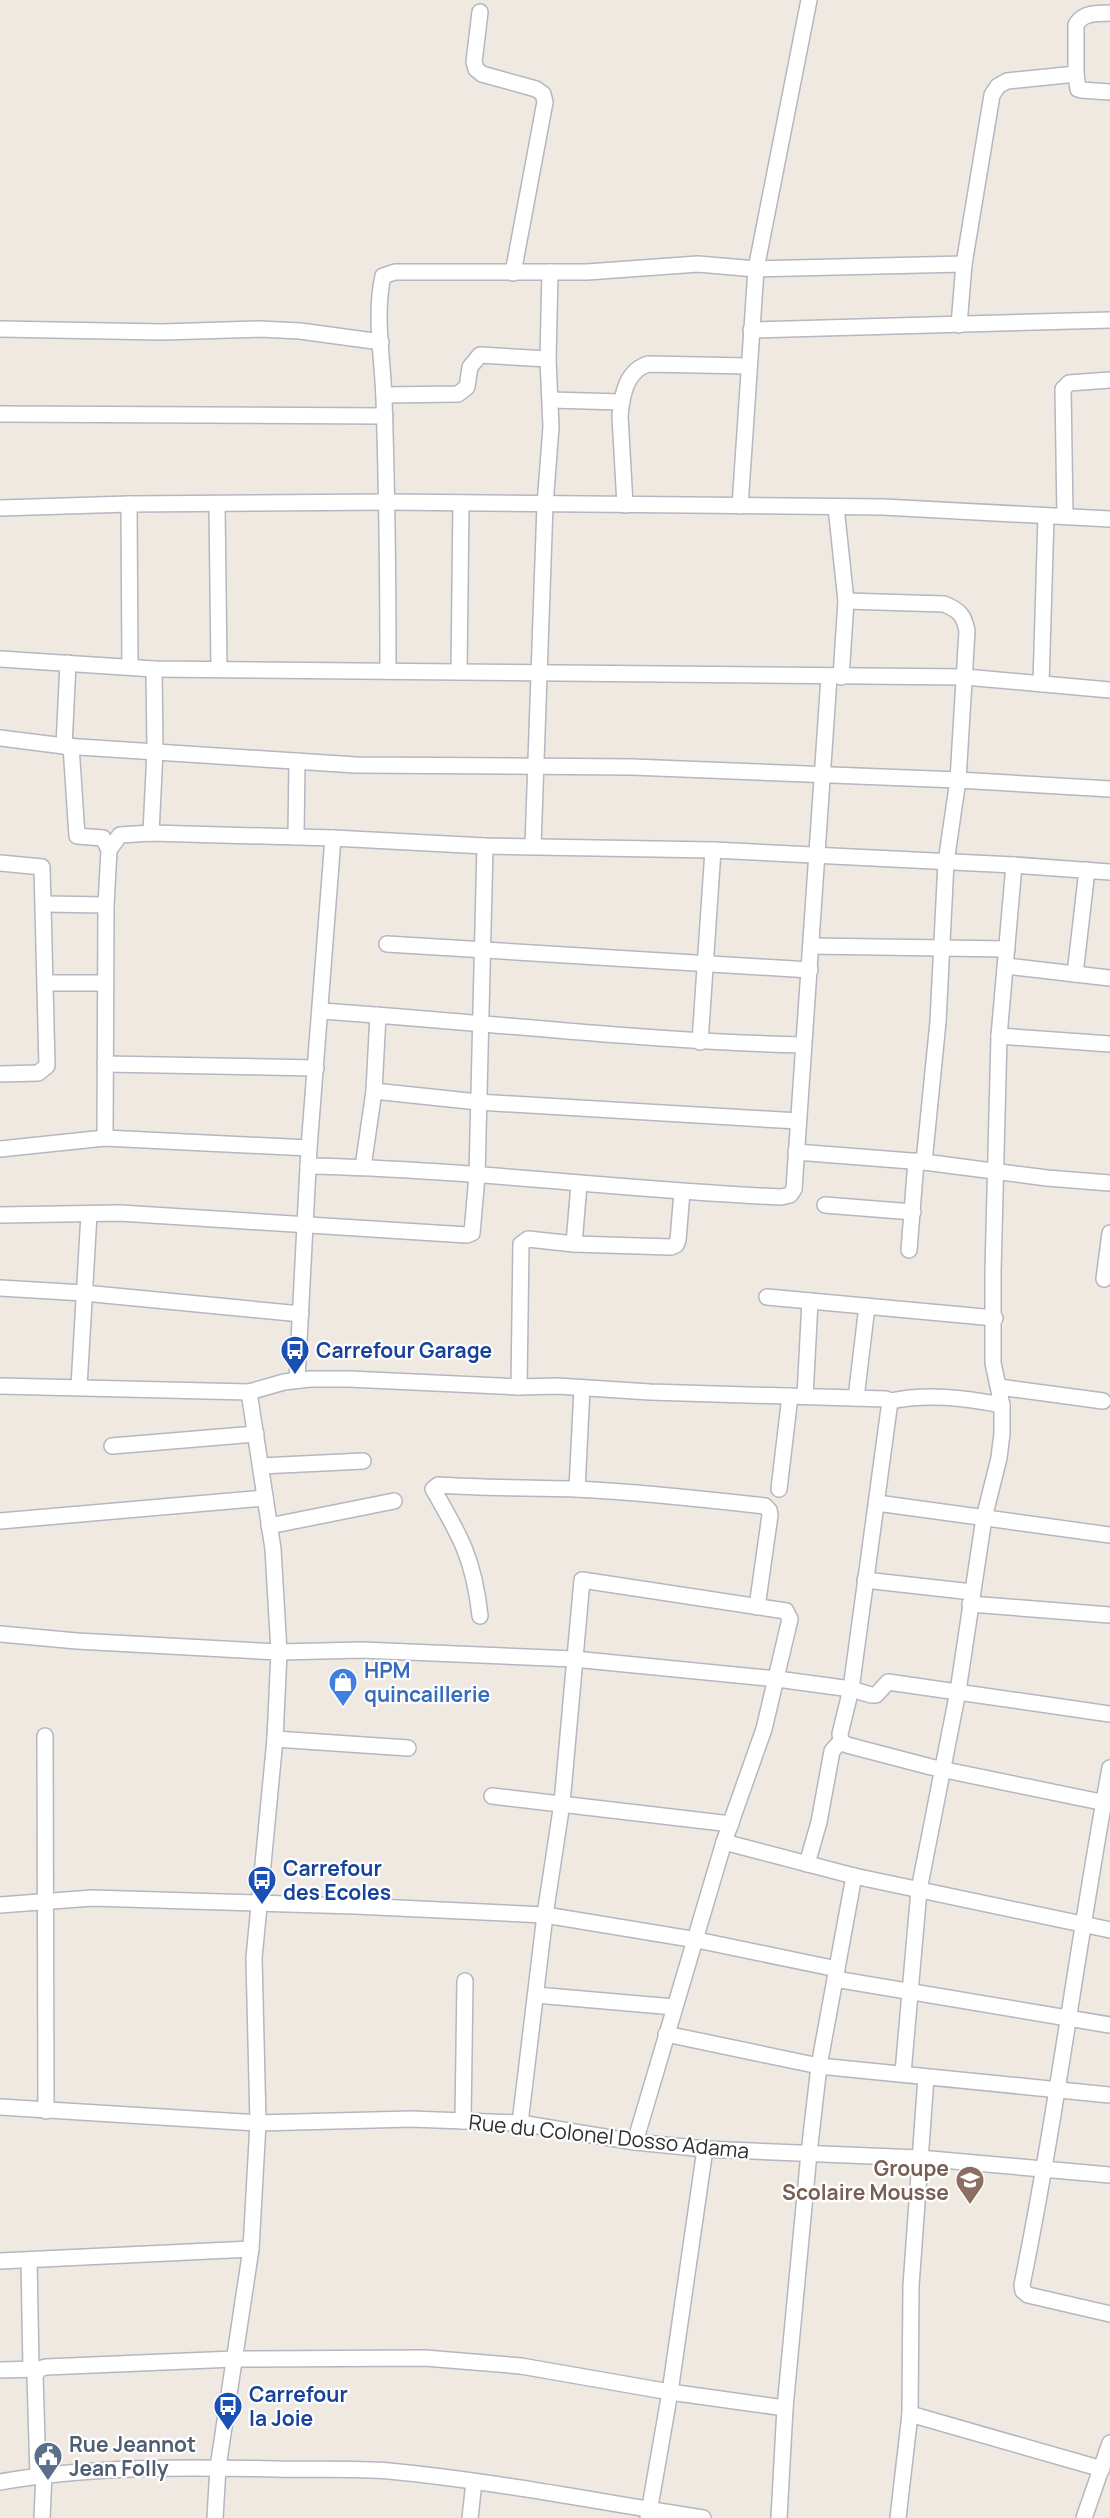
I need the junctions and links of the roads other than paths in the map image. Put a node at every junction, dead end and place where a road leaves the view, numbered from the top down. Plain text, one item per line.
1 (809, 0) edge
2 (480, 12) dead end
3 (1110, 13) edge
4 (1076, 74) junction
5 (1110, 92) edge
6 (964, 264) junction
7 (756, 269) junction
8 (550, 272) junction
9 (513, 273) junction
10 (1110, 320) edge
11 (960, 325) junction
12 (0, 329) edge
13 (751, 330) junction
14 (381, 342) junction
15 (548, 359) junction
16 (749, 366) junction
17 (1110, 380) edge
18 (384, 395) junction
19 (550, 400) junction
20 (621, 402) junction
21 (0, 414) edge
22 (385, 416) junction
23 (388, 502) junction
24 (461, 503) junction
25 (129, 504) junction
26 (217, 504) junction
27 (545, 505) junction
28 (625, 505) junction
29 (740, 506) junction
30 (836, 507) junction
31 (0, 508) edge
32 (1046, 516) junction
33 (1065, 516) junction
34 (1110, 519) edge
35 (846, 601) junction
36 (0, 659) edge
37 (68, 663) junction
38 (130, 666) junction
39 (154, 669) junction
40 (219, 669) junction
41 (388, 671) junction
42 (459, 672) junction
43 (539, 673) junction
44 (835, 677) junction
45 (965, 677) junction
46 (1041, 684) junction
47 (1110, 690) edge
48 (0, 738) edge
49 (68, 746) junction
50 (155, 751) junction
51 (297, 761) junction
52 (538, 768) junction
53 (823, 774) junction
54 (958, 780) junction
55 (1110, 789) edge
56 (151, 833) junction
57 (296, 837) junction
58 (333, 838) junction
59 (485, 846) junction
60 (533, 846) junction
61 (109, 850) junction
62 (713, 850) junction
63 (817, 855) junction
64 (946, 862) junction
65 (0, 863) edge
66 (1014, 865) junction
67 (1087, 870) junction
68 (1110, 872) edge
69 (44, 904) junction
70 (106, 905) junction
71 (387, 944) dead end
72 (812, 946) junction
73 (942, 946) junction
74 (1007, 949) junction
75 (482, 951) junction
76 (705, 963) junction
77 (1006, 966) junction
78 (810, 970) junction
79 (1075, 974) junction
80 (1110, 978) edge
81 (105, 983) junction
82 (45, 984) junction
83 (321, 1011) junction
84 (378, 1015) junction
85 (479, 1022) junction
86 (999, 1036) junction
87 (700, 1042) junction
88 (1110, 1044) edge
89 (803, 1045) junction
90 (105, 1064) junction
91 (316, 1068) junction
92 (0, 1074) edge
93 (374, 1090) junction
94 (478, 1102) junction
95 (798, 1121) junction
96 (105, 1138) junction
97 (309, 1148) junction
98 (0, 1149) edge
99 (796, 1152) junction
100 (920, 1162) junction
101 (308, 1166) junction
102 (363, 1167) junction
103 (995, 1171) junction
104 (477, 1176) junction
105 (1110, 1183) edge
106 (579, 1184) junction
107 (682, 1192) junction
108 (825, 1205) dead end
109 (913, 1212) junction
110 (89, 1214) junction
111 (0, 1215) edge
112 (305, 1223) junction
113 (1110, 1233) edge
114 (574, 1244) junction
115 (909, 1250) dead end
116 (1104, 1279) dead end
117 (0, 1288) edge
118 (84, 1293) junction
119 (767, 1297) dead end
120 (810, 1301) junction
121 (867, 1306) junction
122 (301, 1314) junction
123 (995, 1318) junction
124 (297, 1380) junction
125 (0, 1386) edge
126 (79, 1387) junction
127 (519, 1387) junction
128 (999, 1387) junction
129 (582, 1388) junction
130 (249, 1392) junction
131 (797, 1396) junction
132 (856, 1398) junction
133 (890, 1401) junction
134 (1103, 1401) dead end
135 (1002, 1406) junction
136 (256, 1434) junction
137 (112, 1446) dead end
138 (363, 1461) dead end
139 (261, 1466) junction
140 (577, 1489) junction
141 (779, 1489) dead end
142 (265, 1498) junction
143 (394, 1501) dead end
144 (877, 1503) junction
145 (984, 1518) junction
146 (0, 1521) edge
147 (269, 1526) junction
148 (1110, 1535) edge
149 (865, 1580) junction
150 (971, 1598) junction
151 (757, 1607) junction
152 (1110, 1615) edge
153 (480, 1616) dead end
154 (0, 1634) edge
155 (279, 1652) junction
156 (574, 1659) junction
157 (777, 1679) junction
158 (851, 1689) junction
159 (958, 1691) junction
160 (1110, 1714) edge
161 (45, 1736) dead end
162 (275, 1739) junction
163 (841, 1741) junction
164 (408, 1748) dead end
165 (1110, 1768) edge
166 (943, 1769) junction
167 (492, 1796) dead end
168 (562, 1803) junction
169 (1107, 1803) edge
170 (731, 1824) junction
171 (724, 1842) junction
172 (807, 1864) junction
173 (854, 1876) junction
174 (919, 1890) junction
175 (46, 1902) junction
176 (260, 1903) junction
177 (0, 1905) edge
178 (545, 1915) junction
179 (1082, 1924) junction
180 (1110, 1930) edge
181 (697, 1941) junction
182 (836, 1974) junction
183 (465, 1981) dead end
184 (910, 1992) junction
185 (536, 1995) junction
186 (674, 2007) junction
187 (1070, 2017) junction
188 (1110, 2025) edge
189 (666, 2034) junction
190 (819, 2066) junction
191 (903, 2073) junction
192 (926, 2077) junction
193 (1057, 2090) junction
194 (1110, 2095) edge
195 (0, 2107) edge
196 (46, 2111) junction
197 (463, 2121) junction
198 (258, 2123) junction
199 (520, 2123) junction
200 (635, 2142) junction
201 (705, 2149) junction
202 (809, 2153) junction
203 (919, 2158) junction
204 (1046, 2168) junction
205 (1110, 2175) edge
206 (251, 2249) junction
207 (28, 2260) junction
208 (0, 2261) edge
209 (1110, 2314) edge
210 (234, 2360) junction
211 (35, 2369) junction
212 (0, 2370) edge
213 (670, 2392) junction
214 (785, 2408) junction
215 (910, 2414) junction
216 (1110, 2443) edge
217 (218, 2467) junction
218 (1102, 2469) junction
219 (41, 2475) junction
220 (0, 2482) edge
221 (474, 2482) junction
222 (649, 2514) edge
223 (42, 2518) edge
224 (215, 2518) edge
225 (470, 2518) edge
226 (703, 2518) edge
227 (779, 2518) edge
228 (898, 2518) edge
229 (1084, 2518) edge

1 - 7 street
2 - 9 street
3 - 4 street
4 - 5 street
4 - 6 street
6 - 7 street
6 - 11 street
7 - 8 street
7 - 13 street
8 - 9 street
8 - 15 street
9 - 14 street
10 - 11 street
11 - 13 street
12 - 14 street
13 - 16 street
14 - 18 street
15 - 18 street
15 - 19 street
16 - 20 street
16 - 29 street
17 - 33 street
18 - 22 street
19 - 20 street
19 - 27 street
20 - 28 street
21 - 22 street
22 - 23 street
23 - 24 street
23 - 26 street
23 - 41 street
24 - 27 street
24 - 42 street
25 - 26 street
25 - 31 street
25 - 38 street
26 - 40 street
27 - 28 street
27 - 43 street
28 - 29 street
29 - 30 street
30 - 32 street
30 - 35 street
32 - 33 street
32 - 46 street
33 - 34 street
35 - 44 street
35 - 45 street
36 - 37 street
37 - 38 street
37 - 49 street
38 - 39 street
39 - 40 street
39 - 50 street
40 - 41 street
41 - 42 street
42 - 43 street
43 - 44 street
43 - 52 street
44 - 45 street
44 - 53 street
45 - 46 street
45 - 54 street
46 - 47 street
48 - 49 street
49 - 50 street
49 - 61 street
50 - 51 street
50 - 56 street
51 - 52 street
51 - 57 street
52 - 53 street
52 - 60 street
53 - 54 street
53 - 63 street
54 - 55 street
54 - 64 street
56 - 57 street
56 - 61 street
57 - 58 street
58 - 59 street
58 - 83 street
59 - 60 street
59 - 75 street
60 - 62 street
61 - 70 street
62 - 63 street
62 - 76 street
63 - 64 street
63 - 72 street
64 - 66 street
64 - 73 street
65 - 69 street
66 - 67 street
66 - 74 street
67 - 68 street
67 - 79 street
69 - 70 street
69 - 82 street
70 - 81 street
71 - 75 street
72 - 73 street
72 - 78 street
73 - 74 street
73 - 100 street
74 - 77 street
75 - 76 street
75 - 85 street
76 - 78 street
76 - 87 street
77 - 79 street
77 - 86 street
78 - 89 street
79 - 80 street
81 - 82 street
81 - 90 street
82 - 92 street
83 - 84 street
83 - 91 street
84 - 85 street
84 - 93 street
85 - 87 street
85 - 94 street
86 - 88 street
86 - 103 street
87 - 89 street
89 - 95 street
90 - 91 street
90 - 96 street
91 - 97 street
93 - 94 street
93 - 102 street
94 - 95 street
94 - 104 street
95 - 99 street
96 - 97 street
96 - 98 street
97 - 101 street
99 - 100 street
99 - 107 street
100 - 103 street
100 - 109 street
101 - 102 street
101 - 112 street
102 - 104 street
103 - 105 street
103 - 123 street
104 - 106 street
104 - 112 street
106 - 107 street
106 - 114 street
107 - 114 street
108 - 109 street
109 - 115 street
110 - 111 street
110 - 112 street
110 - 118 street
112 - 122 street
113 - 116 street
114 - 127 street
117 - 118 street
118 - 122 street
118 - 126 street
119 - 120 street
120 - 121 street
120 - 131 street
121 - 123 street
121 - 132 street
122 - 124 street
123 - 128 street
124 - 127 street
124 - 130 street
125 - 126 street
126 - 130 street
127 - 129 street
128 - 134 street
128 - 135 street
129 - 131 street
129 - 140 street
130 - 136 street
131 - 132 street
131 - 141 street
132 - 133 street
133 - 135 street
133 - 144 street
135 - 145 street
136 - 137 street
136 - 139 street
138 - 139 street
139 - 142 street
140 - 151 street
140 - 153 street
142 - 146 street
142 - 147 street
143 - 147 street
144 - 145 street
144 - 149 street
145 - 148 street
145 - 150 street
147 - 155 street
149 - 150 street
149 - 158 street
150 - 152 street
150 - 159 street
151 - 156 street
151 - 157 street
154 - 155 street
155 - 156 street
155 - 162 street
156 - 157 street
156 - 168 street
157 - 158 street
157 - 170 street
158 - 159 street
158 - 163 street
159 - 160 street
159 - 166 street
161 - 175 street
162 - 164 street
162 - 176 street
163 - 166 street
163 - 172 street
165 - 169 street
166 - 169 street
166 - 174 street
167 - 168 street
168 - 170 street
168 - 178 street
169 - 179 street
170 - 171 street
171 - 172 street
171 - 181 street
172 - 173 street
173 - 174 street
173 - 182 street
174 - 179 street
174 - 184 street
175 - 176 street
175 - 177 street
175 - 196 street
176 - 178 street
176 - 198 street
178 - 181 street
178 - 185 street
179 - 180 street
179 - 187 street
181 - 182 street
181 - 186 street
182 - 184 street
182 - 190 street
183 - 197 street
184 - 187 street
184 - 191 street
185 - 186 street
185 - 199 street
186 - 189 street
187 - 188 street
187 - 193 street
189 - 190 street
189 - 200 street
190 - 191 street
190 - 202 street
191 - 192 street
192 - 193 street
192 - 203 street
193 - 194 street
193 - 204 street
195 - 196 street, Rue du Colonel Dosso Adama
196 - 198 street, Rue du Colonel Dosso Adama
197 - 198 street, Rue du Colonel Dosso Adama
197 - 199 street, Rue du Colonel Dosso Adama
198 - 206 street
199 - 200 street, Rue du Colonel Dosso Adama
200 - 201 street, Rue du Colonel Dosso Adama
201 - 202 street, Rue du Colonel Dosso Adama
201 - 213 street
202 - 203 street, Rue du Colonel Dosso Adama
202 - 214 street
203 - 204 street, Rue du Colonel Dosso Adama
203 - 215 street
204 - 205 street, Rue du Colonel Dosso Adama
204 - 209 street
206 - 207 street
206 - 210 street
207 - 208 street
207 - 211 street
210 - 211 street
210 - 213 street
210 - 217 street
211 - 212 street
211 - 219 street
213 - 214 street
213 - 222 street
214 - 227 street
215 - 218 street
215 - 228 street
216 - 218 street
217 - 219 street
217 - 221 street
217 - 224 street
218 - 229 street
219 - 220 street
219 - 223 street
221 - 222 street
221 - 225 street
222 - 226 street

